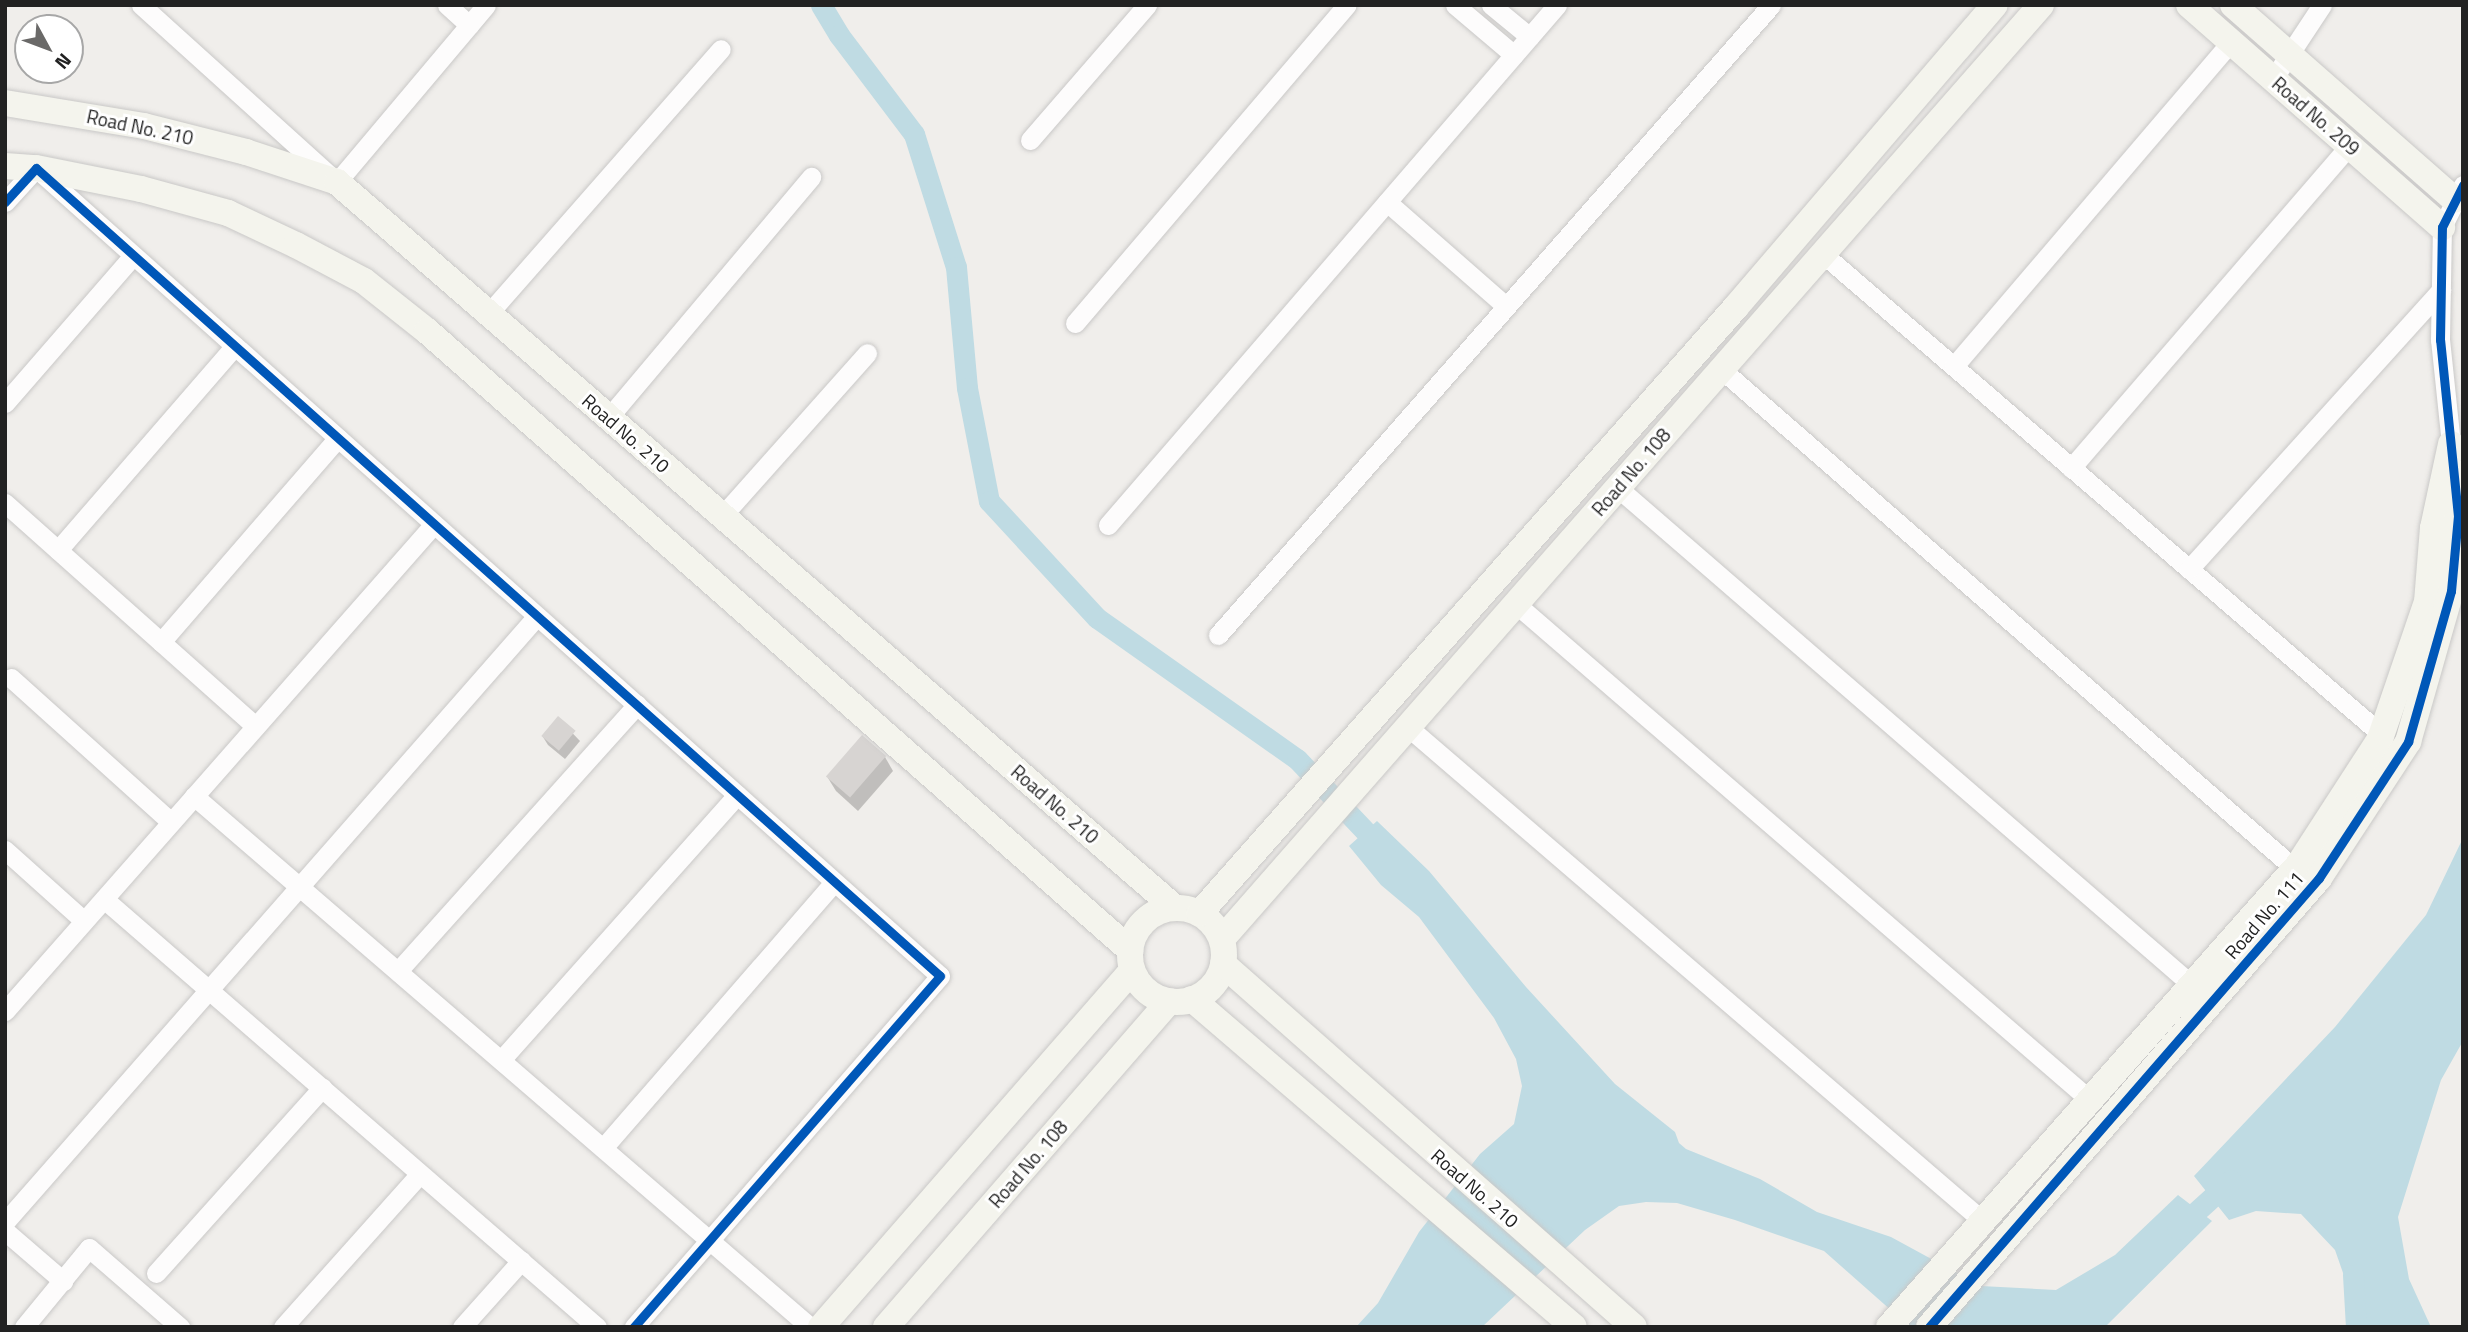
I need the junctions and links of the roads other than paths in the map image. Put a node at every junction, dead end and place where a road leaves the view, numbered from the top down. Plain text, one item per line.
1 (141, 5) edge
2 (447, 5) edge
3 (486, 5) edge
4 (1147, 5) edge
5 (1348, 5) edge
6 (1455, 5) edge
7 (1492, 5) edge
8 (1557, 5) edge
9 (1771, 5) edge
10 (1995, 5) edge
11 (2041, 5) edge
12 (2189, 5) edge
13 (2233, 5) edge
14 (2322, 5) edge
15 (469, 24) junction
16 (1530, 37) junction
17 (2231, 42) junction
18 (721, 48) dead end
19 (2288, 53) junction
20 (1514, 55) junction
21 (2273, 79) junction
22 (5, 103) edge
23 (1030, 140) dead end
24 (2349, 146) junction
25 (5, 166) edge
26 (36, 168) junction
27 (811, 177) dead end
28 (337, 182) junction
29 (2459, 192) edge
30 (5, 202) edge
31 (1387, 202) junction
32 (2442, 227) junction
33 (1823, 254) junction
34 (133, 256) junction
35 (2441, 290) junction
36 (1506, 306) junction
37 (489, 313) junction
38 (1075, 323) dead end
39 (235, 346) junction
40 (867, 352) dead end
41 (1954, 366) junction
42 (1721, 369) junction
43 (5, 403) edge
44 (608, 417) junction
45 (338, 438) junction
46 (2451, 444) junction
47 (2071, 468) junction
48 (1618, 488) junction
49 (5, 503) edge
50 (722, 516) junction
51 (434, 524) junction
52 (1108, 525) dead end
53 (58, 550) junction
54 (2189, 569) junction
55 (1516, 604) junction
56 (537, 616) junction
57 (1218, 635) dead end
58 (161, 642) junction
59 (11, 678) dead end
60 (637, 705) junction
61 (255, 726) junction
62 (1408, 727) junction
63 (2381, 734) junction
64 (737, 795) junction
65 (194, 796) junction
66 (172, 822) junction
67 (5, 850) edge
68 (2295, 869) junction
69 (834, 882) junction
70 (300, 887) junction
71 (104, 899) junction
72 (1174, 907) junction
73 (1200, 913) junction
74 (84, 922) junction
75 (1223, 952) junction
76 (1131, 961) junction
77 (398, 971) junction
78 (2192, 985) junction
79 (209, 990) junction
80 (1180, 1000) junction
81 (5, 1011) edge
82 (501, 1060) junction
83 (322, 1088) junction
84 (2090, 1100) junction
85 (603, 1149) junction
86 (420, 1174) junction
87 (1983, 1221) junction
88 (5, 1222) edge
89 (5, 1231) edge
90 (710, 1240) junction
91 (521, 1261) junction
92 (156, 1273) dead end
93 (63, 1280) junction
94 (1564, 1319) edge
95 (24, 1327) edge
96 (180, 1327) edge
97 (283, 1327) edge
98 (462, 1327) edge
99 (597, 1327) edge
100 (634, 1327) edge
101 (810, 1327) edge
102 (821, 1327) edge
103 (886, 1327) edge
104 (1634, 1327) edge
105 (1889, 1327) edge
106 (1929, 1327) edge

1 - 28 street
2 - 15 street
3 - 15 street
4 - 23 street
5 - 38 street
6 - 20 street
7 - 16 street
8 - 16 street
9 - 36 street
10 - 73 street, Road No. 108
11 - 33 street, Road No. 108
12 - 17 street, Road No. 209
13 - 19 street, Road No. 209
14 - 19 street
15 - 28 street
16 - 20 street
17 - 21 street, Road No. 209
17 - 41 street
18 - 37 street
19 - 21 street
19 - 29 street, Road No. 209
20 - 31 street
21 - 24 street, Road No. 209
22 - 28 street, Road No. 210
24 - 32 street, Road No. 209
24 - 47 street
25 - 26 street
26 - 30 street
26 - 34 street
26 - 76 street
27 - 44 street
28 - 37 street, Road No. 210
29 - 32 street
31 - 36 street
31 - 52 street
32 - 35 street
33 - 41 street
33 - 42 street, Road No. 108
34 - 39 street
34 - 43 street
35 - 46 street
35 - 54 street
36 - 57 street
37 - 44 street, Road No. 210
39 - 45 street
39 - 53 street
40 - 50 street
41 - 47 street
42 - 48 street, Road No. 108
42 - 68 street
44 - 50 street, Road No. 210
45 - 51 street
45 - 58 street
46 - 63 street, Road No. 111
46 - 106 street, Road No. 111
47 - 54 street
48 - 55 street, Road No. 108
48 - 78 street
49 - 53 street
50 - 72 street, Road No. 210
51 - 56 street
51 - 61 street
53 - 58 street
54 - 63 street
55 - 62 street, Road No. 108
55 - 84 street
56 - 60 street
56 - 70 street
58 - 61 street
59 - 66 street
60 - 64 street
60 - 77 street
61 - 65 street
62 - 75 street, Road No. 108
62 - 87 street
63 - 68 street, Road No. 111
64 - 69 street
64 - 82 street
65 - 66 street
65 - 70 street
66 - 71 street
67 - 74 street
68 - 78 street, Road No. 111
69 - 85 street
69 - 90 street
70 - 77 street
70 - 79 street
71 - 74 street
71 - 79 street
72 - 73 street, Road No. 210
72 - 76 street
73 - 75 street, Road No. 210
74 - 81 street
75 - 80 street
75 - 104 street, Road No. 210
76 - 80 street
76 - 102 street
77 - 82 street
78 - 84 street, Road No. 111
79 - 83 street
79 - 88 street
80 - 94 street
80 - 103 street, Road No. 108
82 - 85 street
83 - 86 street
83 - 92 street
84 - 87 street, Road No. 111
85 - 90 street
86 - 91 street
86 - 97 street
87 - 105 street, Road No. 111
89 - 93 street
90 - 100 street
90 - 101 street
91 - 98 street
91 - 99 street
93 - 95 street
93 - 96 street

